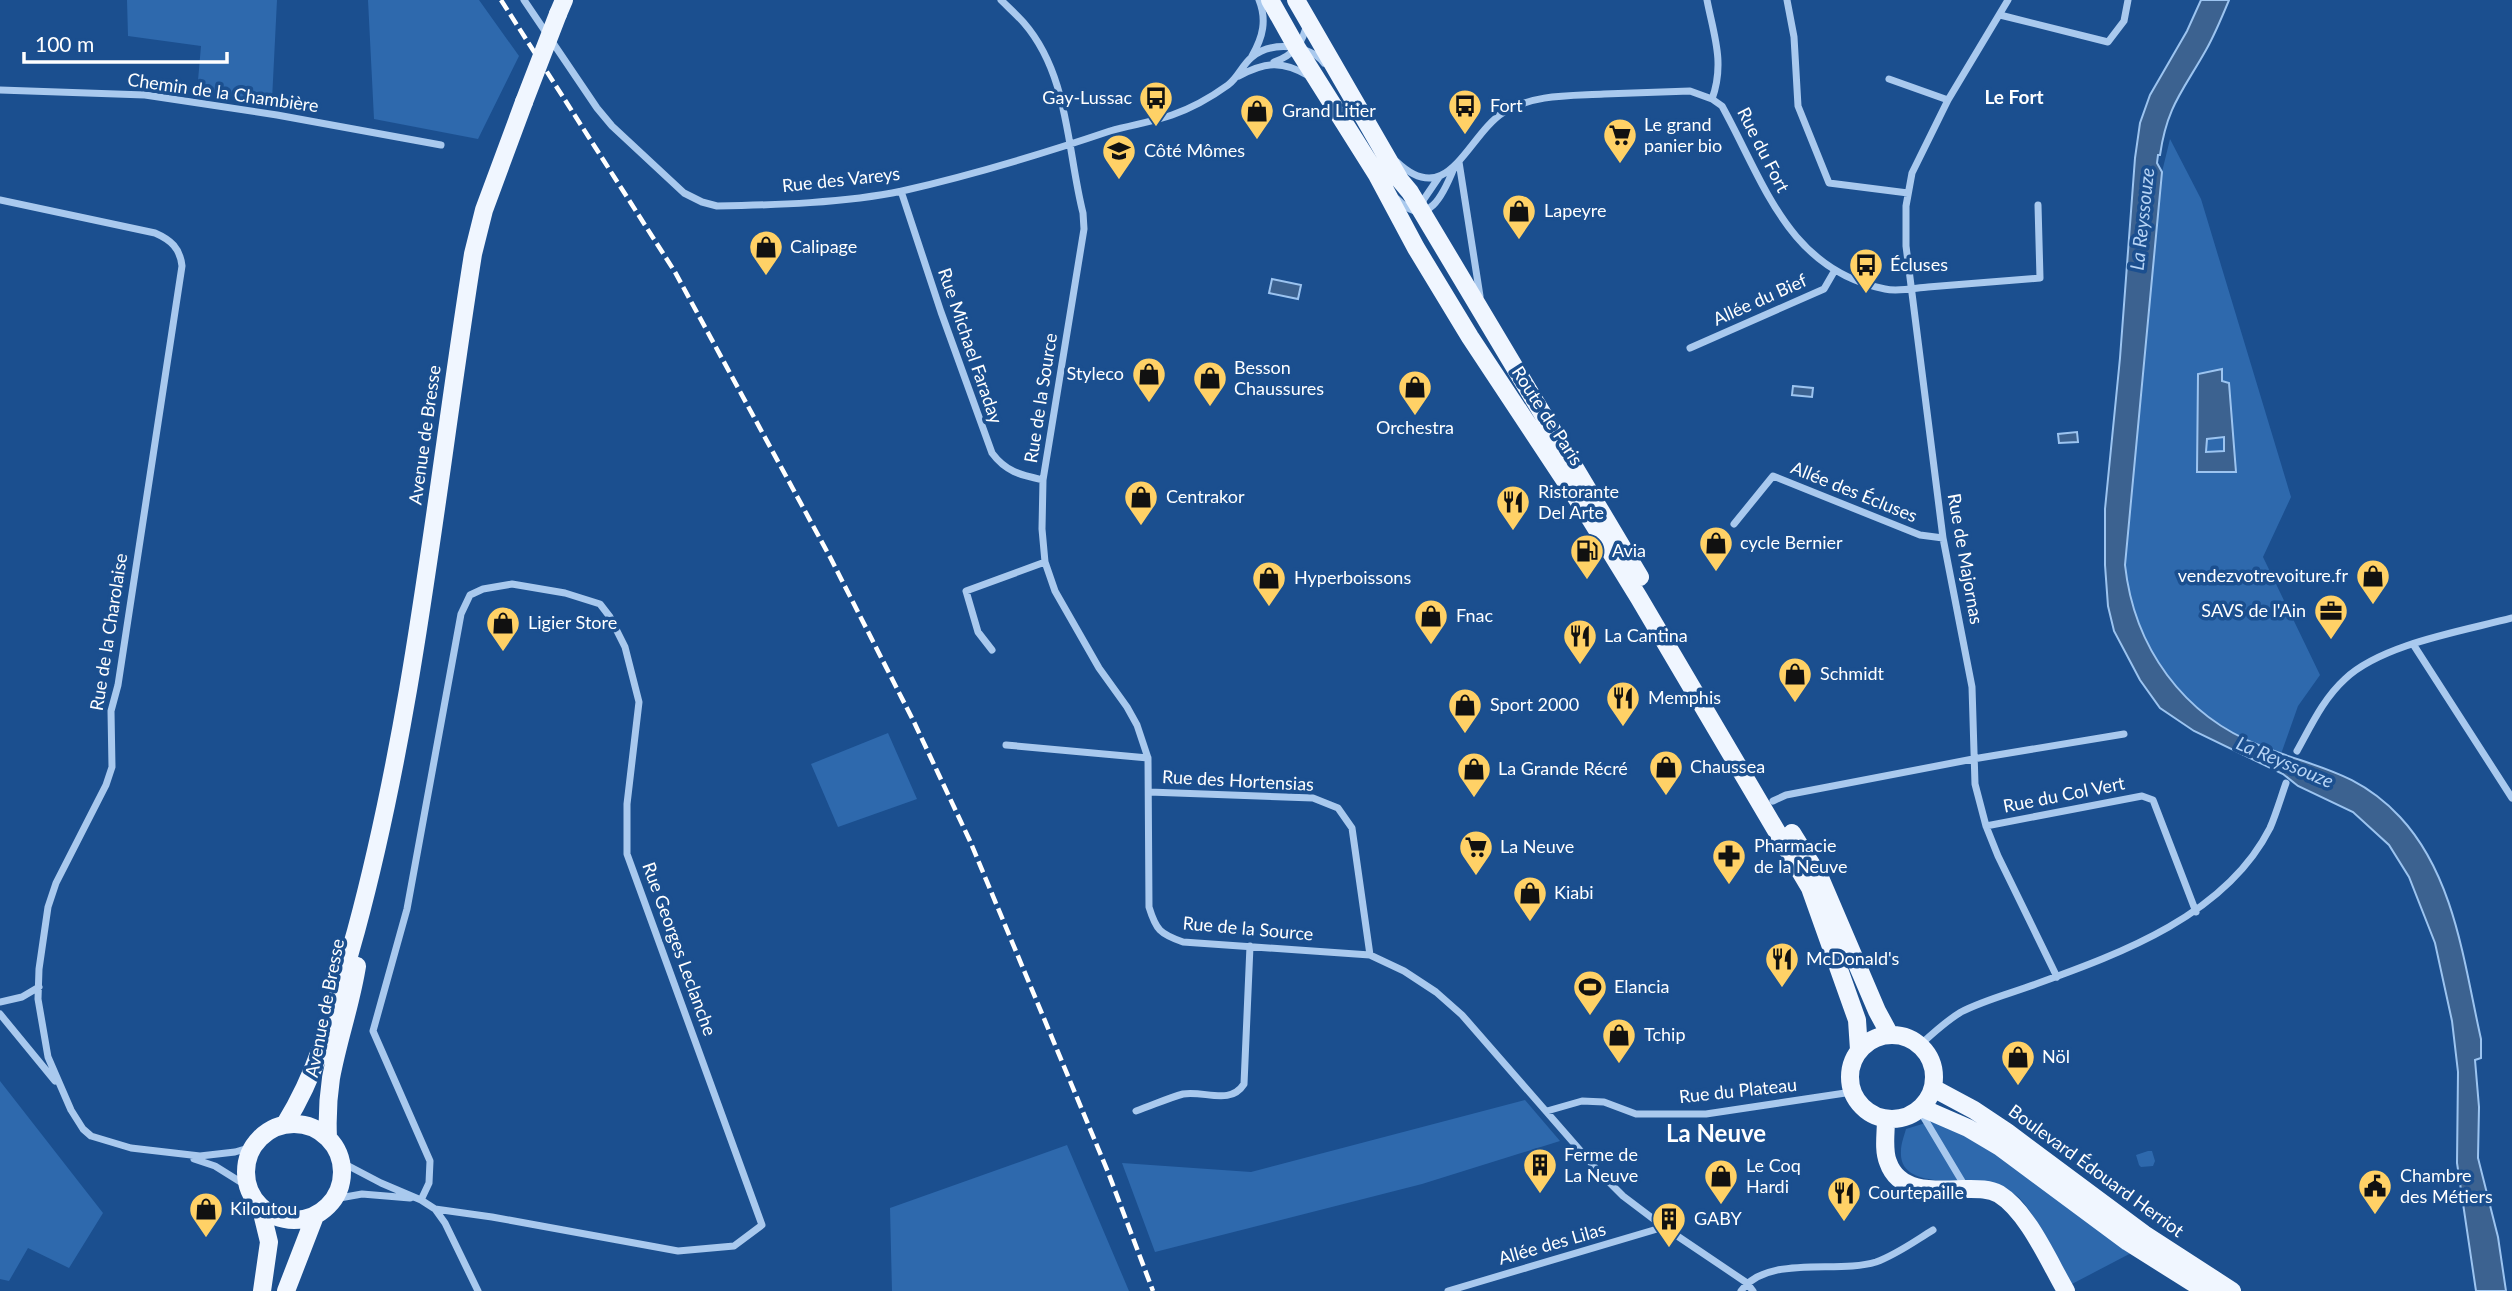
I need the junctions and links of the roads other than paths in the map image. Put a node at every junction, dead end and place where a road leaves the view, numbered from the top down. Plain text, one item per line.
1 (524, 0) edge
2 (1001, 0) edge
3 (1259, 0) edge
4 (1270, 0) edge
5 (1296, 0) edge
6 (1707, 0) edge
7 (1787, 0) edge
8 (1998, 0) edge
9 (2128, 0) edge
10 (2007, 2) edge
11 (561, 7) edge
12 (2000, 15) junction
13 (1307, 19) junction
14 (1297, 48) junction
15 (1251, 58) junction
16 (1270, 64) junction
17 (1235, 79) junction
18 (1889, 79) dead end
19 (1343, 81) junction
20 (1320, 82) junction
21 (0, 90) edge
22 (1712, 99) junction
23 (1948, 100) junction
24 (441, 145) dead end
25 (1070, 145) junction
26 (1380, 145) junction
27 (1457, 165) junction
28 (1377, 175) junction
29 (1440, 176) junction
30 (901, 191) junction
31 (1908, 193) junction
32 (0, 200) edge
33 (2038, 205) dead end
34 (1420, 214) junction
35 (1835, 271) junction
36 (1910, 288) junction
37 (1483, 313) junction
38 (1690, 348) dead end
39 (1043, 480) junction
40 (1734, 524) dead end
41 (1943, 538) junction
42 (1045, 562) junction
43 (2512, 618) edge
44 (2413, 644) junction
45 (992, 650) dead end
46 (2124, 734) dead end
47 (1006, 745) dead end
48 (2297, 751) dead end
49 (1148, 758) junction
50 (1973, 759) junction
51 (2286, 783) dead end
52 (1149, 792) junction
53 (2512, 798) edge
54 (1773, 801) junction
55 (1986, 826) junction
56 (368, 887) junction
57 (2196, 912) junction
58 (1250, 946) junction
59 (1370, 956) junction
60 (2057, 977) junction
61 (39, 987) junction
62 (0, 1002) edge
63 (0, 1014) edge
64 (1890, 1035) junction
65 (1920, 1045) junction
66 (1859, 1051) junction
67 (58, 1085) junction
68 (1933, 1088) junction
69 (1852, 1092) junction
70 (1921, 1109) junction
71 (1136, 1111) dead end
72 (1547, 1111) junction
73 (1886, 1119) junction
74 (285, 1124) junction
75 (328, 1138) junction
76 (252, 1147) junction
77 (177, 1154) junction
78 (341, 1162) junction
79 (247, 1186) junction
80 (1967, 1189) junction
81 (334, 1199) junction
82 (421, 1200) junction
83 (261, 1209) junction
84 (435, 1209) junction
85 (315, 1216) junction
86 (1664, 1227) junction
87 (1933, 1230) dead end
88 (1747, 1283) junction
89 (262, 1291) edge
90 (286, 1291) edge
91 (478, 1291) edge
92 (1448, 1291) edge
93 (1741, 1291) edge
94 (1753, 1291) edge
95 (2066, 1291) edge
96 (2206, 1291) edge
97 (2232, 1291) edge

1 - 30 street, Rue des Vareys
2 - 25 street, Rue de la Source
3 - 15 street, Rue des Vareys
4 - 14 main road, Route de Paris
5 - 13 main road, Route de Paris
6 - 22 street
7 - 31 street
8 - 10 street
9 - 12 street
10 - 12 street, Rue de Majornas
11 - 56 main road, Avenue de Bresse, bridge
12 - 23 street, Rue de Majornas
13 - 14 street
13 - 19 main road, Route de Paris
14 - 15 street
14 - 16 street, Rue des Vareys
14 - 19 street
14 - 20 main road, Route de Paris
15 - 17 street, Rue des Vareys
16 - 17 street, Rue des Vareys
16 - 20 street
17 - 25 street, Rue des Vareys
18 - 23 street
19 - 26 main road, Route de Paris
20 - 28 main road, Route de Paris
21 - 24 street, Chemin de la Chambière
22 - 27 street, Rue du Fort
22 - 35 street, Rue du Fort
23 - 31 street, Rue de Majornas
25 - 30 street, Rue des Vareys
25 - 39 street, Rue de la Source
26 - 29 street
26 - 34 main road, Route de Paris
27 - 29 street, Rue du Fort
27 - 34 street, Rue du Fort
27 - 37 street
28 - 34 street
28 - 66 main road, Route de Paris
29 - 34 street, Rue du Fort
30 - 39 street, Rue Michael Faraday
31 - 36 street, Rue de Majornas
32 - 61 street, Rue de la Charolaise
33 - 36 street, Rue du Fort
34 - 37 main road, Route de Paris
35 - 36 street, Rue du Fort
35 - 38 street, Allée du Bief
36 - 41 street, Rue de Majornas
37 - 54 main road, Route de Paris
39 - 42 street, Rue de la Source
40 - 41 street, Allée des Écluses
41 - 50 street, Rue de Majornas
42 - 45 street
42 - 49 street, Rue de la Source
43 - 44 street
44 - 48 street
44 - 53 street
46 - 50 street
47 - 49 street
49 - 52 street, Rue de la Source
50 - 54 street
50 - 55 street, Rue de Majornas
51 - 57 street
52 - 58 street, Rue de la Source
52 - 59 street, Rue des Hortensias
54 - 64 main road, Route de Paris
55 - 57 street, Rue du Col Vert
55 - 60 street, Rue de Majornas
56 - 74 main road, Avenue de Bresse
56 - 75 main road, Avenue de Bresse
57 - 60 street
58 - 59 street, Rue de la Source
58 - 71 street
59 - 72 street, Rue de la Source
60 - 65 street
61 - 62 street
61 - 67 street, Rue de la Charolaise
63 - 67 street
64 - 65 main road
64 - 66 main road
65 - 68 main road
66 - 69 main road
67 - 77 street, Rue de la Charolaise
68 - 70 main road
68 - 97 main road, Boulevard Édouard Herriot
69 - 72 street, Rue du Plateau
69 - 73 main road
70 - 73 main road
70 - 80 street
70 - 96 main road, Boulevard Édouard Herriot
72 - 86 street, Rue de la Source
73 - 80 main road
74 - 75 main road
74 - 76 main road
75 - 78 main road
76 - 77 street
76 - 79 main road
77 - 79 street
78 - 81 main road
78 - 82 street
79 - 83 main road
80 - 95 main road
81 - 82 street
81 - 85 main road
82 - 84 street
82 - 84 street, Rue Georges Leclanche
83 - 85 main road
83 - 89 main road
84 - 91 street
85 - 90 main road
86 - 88 street, Rue de la Source
86 - 92 street, Allée des Lilas
87 - 88 street
88 - 93 street
88 - 94 street, Rue de la Source

